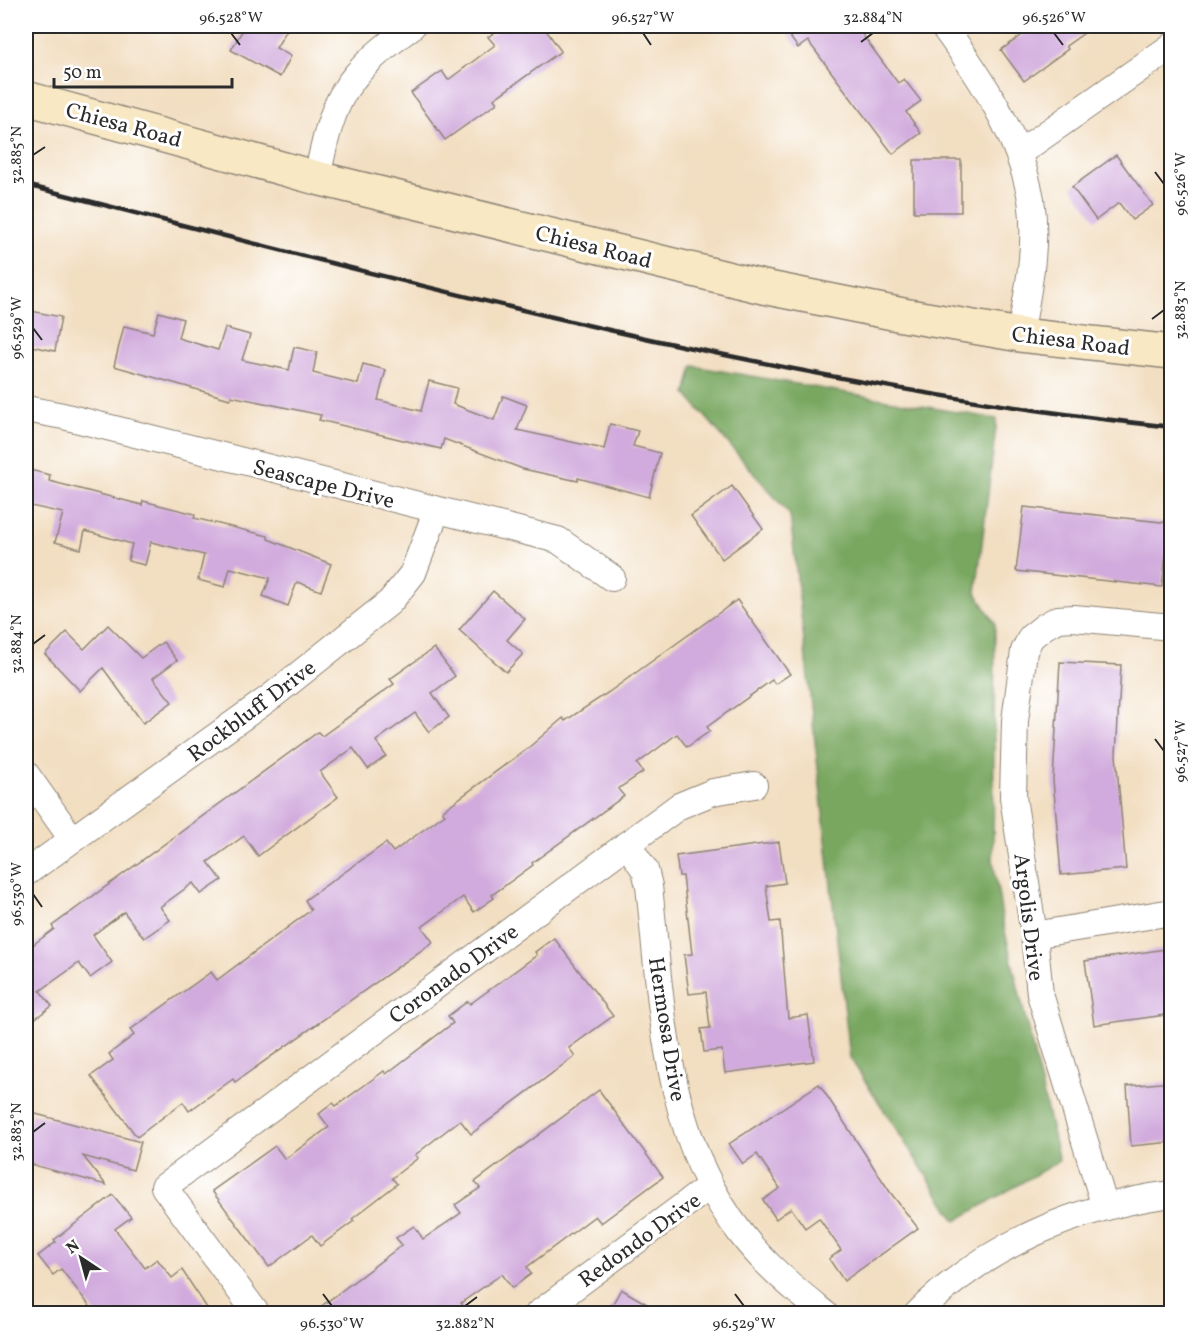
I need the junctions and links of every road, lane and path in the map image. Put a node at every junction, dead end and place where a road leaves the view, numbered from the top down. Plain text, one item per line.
1 (412, 26) edge
2 (943, 26) edge
3 (1172, 46) edge
4 (26, 98) edge
5 (1019, 153) junction
6 (317, 178) junction
7 (1020, 335) junction
8 (1172, 352) edge
9 (26, 409) edge
10 (436, 512) junction
11 (612, 578) dead end
12 (1172, 627) edge
13 (26, 774) edge
14 (754, 785) dead end
15 (72, 838) junction
16 (627, 844) junction
17 (26, 873) edge
18 (1172, 912) edge
19 (1034, 935) junction
20 (710, 1186) junction
21 (1172, 1194) edge
22 (1105, 1207) junction
23 (256, 1314) edge
24 (538, 1314) edge
25 (825, 1314) edge
26 (917, 1314) edge

1 - 6 street
2 - 5 street
3 - 5 street
4 - 6 main road, Chiesa Road
5 - 7 street
6 - 7 main road, Chiesa Road
7 - 8 main road, Chiesa Road
9 - 10 street, Seascape Drive
10 - 11 street, Seascape Drive
10 - 15 street, Rockbluff Drive
12 - 19 street, Argolis Drive
13 - 15 street
14 - 16 street, Coronado Drive
15 - 17 street, Rockbluff Drive
16 - 20 street, Hermosa Drive
16 - 23 street, Coronado Drive
18 - 19 street
19 - 22 street, Argolis Drive
20 - 24 street, Redondo Drive
20 - 25 street, Hermosa Drive
21 - 22 street
22 - 26 street

